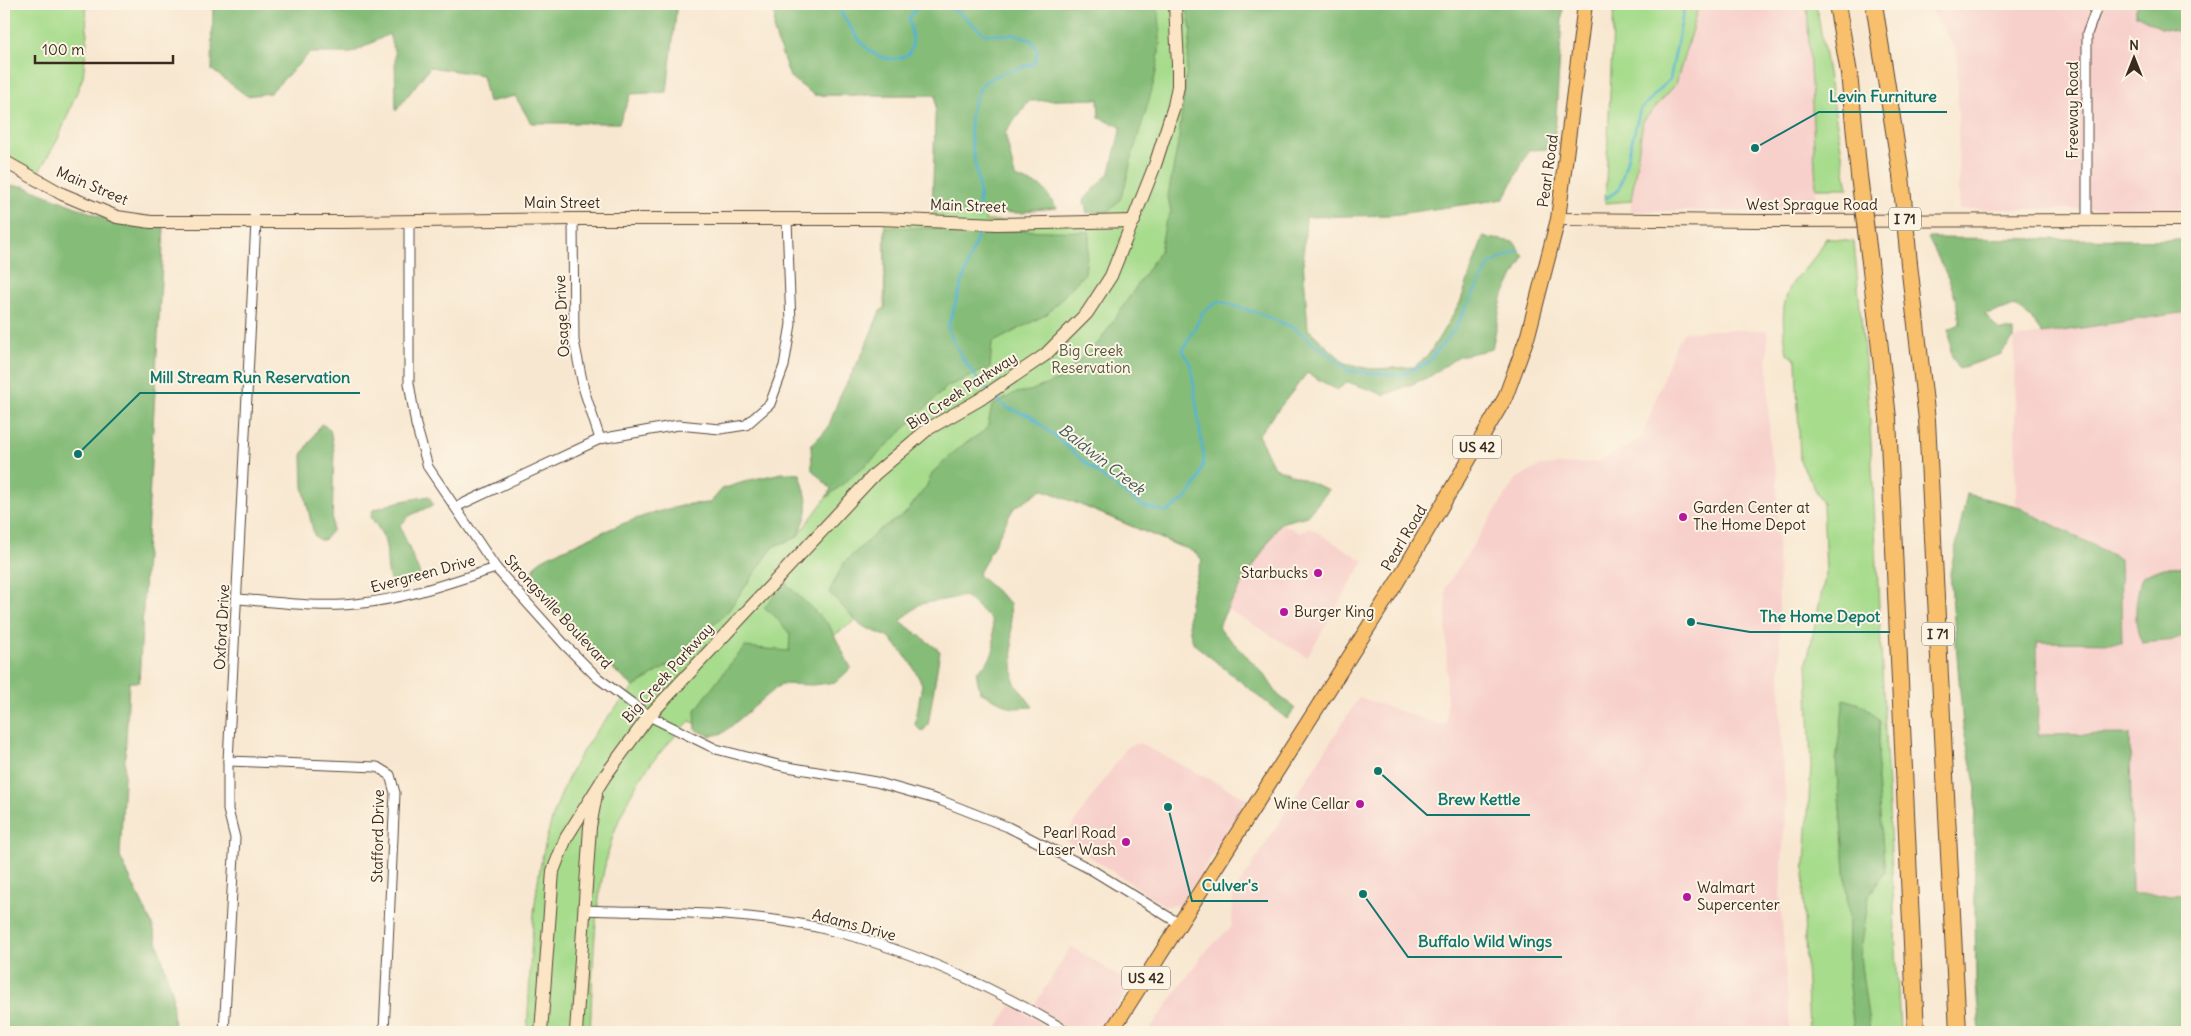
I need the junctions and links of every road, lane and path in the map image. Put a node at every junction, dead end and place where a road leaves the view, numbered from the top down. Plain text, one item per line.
1 (1175, 4) edge
2 (1585, 4) edge
3 (1837, 4) edge
4 (2098, 4) edge
5 (1875, 6) edge
6 (4, 161) edge
7 (573, 219) junction
8 (1558, 219) junction
9 (2087, 219) junction
10 (787, 220) junction
11 (2187, 220) edge
12 (409, 221) junction
13 (256, 222) junction
14 (1134, 222) junction
15 (600, 439) junction
16 (456, 507) junction
17 (496, 568) junction
18 (237, 599) junction
19 (649, 716) junction
20 (228, 761) junction
21 (598, 787) junction
22 (584, 910) junction
23 (1180, 924) junction
24 (224, 1032) edge
25 (384, 1032) edge
26 (541, 1032) edge
27 (576, 1032) edge
28 (1068, 1032) edge
29 (1111, 1032) edge
30 (1916, 1032) edge
31 (1958, 1032) edge

1 - 14 street, Big Creek Parkway
2 - 8 main road, Pearl Road / US 42
3 - 30 highway, bridge
4 - 9 street, Freeway Road
5 - 31 highway, I 71, bridge
6 - 13 street, Main Street
7 - 10 street, Main Street
7 - 12 street, Main Street
7 - 15 street, Osage Drive
8 - 9 street, West Sprague Road
8 - 23 main road, Pearl Road / US 42
9 - 11 street, West Sprague Road
10 - 14 street, Main Street
10 - 15 street
12 - 13 street, Main Street
12 - 16 street, Strongsville Boulevard
13 - 18 street, Oxford Drive
14 - 19 street, Big Creek Parkway
15 - 16 street
16 - 17 street, Strongsville Boulevard
17 - 18 street, Evergreen Drive
17 - 19 street, Strongsville Boulevard
18 - 20 street, Oxford Drive
19 - 21 street, Big Creek Parkway
19 - 23 street, Strongsville Boulevard
20 - 24 street, Oxford Drive
20 - 25 street, Stafford Drive
21 - 22 street, Big Creek Parkway
21 - 26 street, Big Creek Parkway
22 - 27 street, Big Creek Parkway
22 - 28 street, Adams Drive
23 - 29 main road, Pearl Road / US 42

